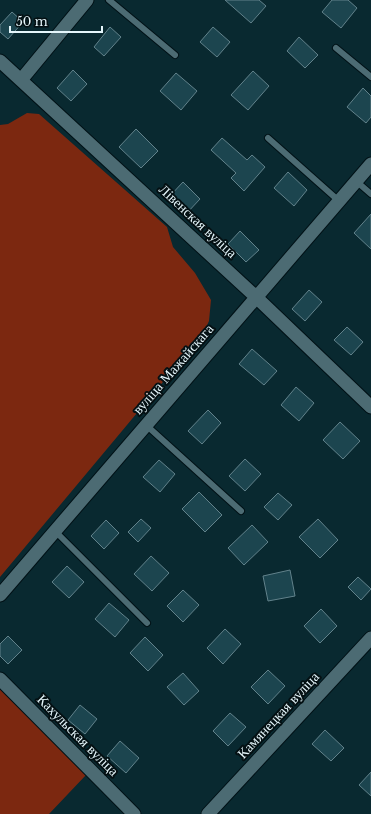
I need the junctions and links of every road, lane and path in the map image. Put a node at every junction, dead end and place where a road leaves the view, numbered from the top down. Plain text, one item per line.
1 (87, 0) edge
2 (109, 0) edge
3 (336, 48) dead end
4 (175, 55) dead end
5 (0, 62) edge
6 (371, 77) edge
7 (21, 80) junction
8 (268, 138) dead end
9 (371, 164) edge
10 (356, 181) junction
11 (371, 194) edge
12 (339, 201) junction
13 (256, 297) junction
14 (371, 407) edge
15 (146, 425) junction
16 (240, 511) dead end
17 (55, 531) junction
18 (0, 595) edge
19 (147, 623) dead end
20 (371, 638) edge
21 (0, 679) edge
22 (134, 814) edge
23 (208, 814) edge

1 - 7 street
2 - 4 lane
3 - 6 lane
5 - 7 street, Лівенская вуліца
7 - 13 street, Лівенская вуліца
8 - 12 lane
9 - 10 street, вуліца Мажайскага
10 - 11 lane
10 - 12 street, вуліца Мажайскага
12 - 13 street, вуліца Мажайскага
13 - 14 street, Лівенская вуліца
13 - 15 street, вуліца Мажайскага
15 - 16 lane
15 - 17 street, вуліца Мажайскага
17 - 18 street, вуліца Мажайскага
17 - 19 lane
20 - 23 street, Камянецкая вуліца
21 - 22 street, Кахульская вуліца

